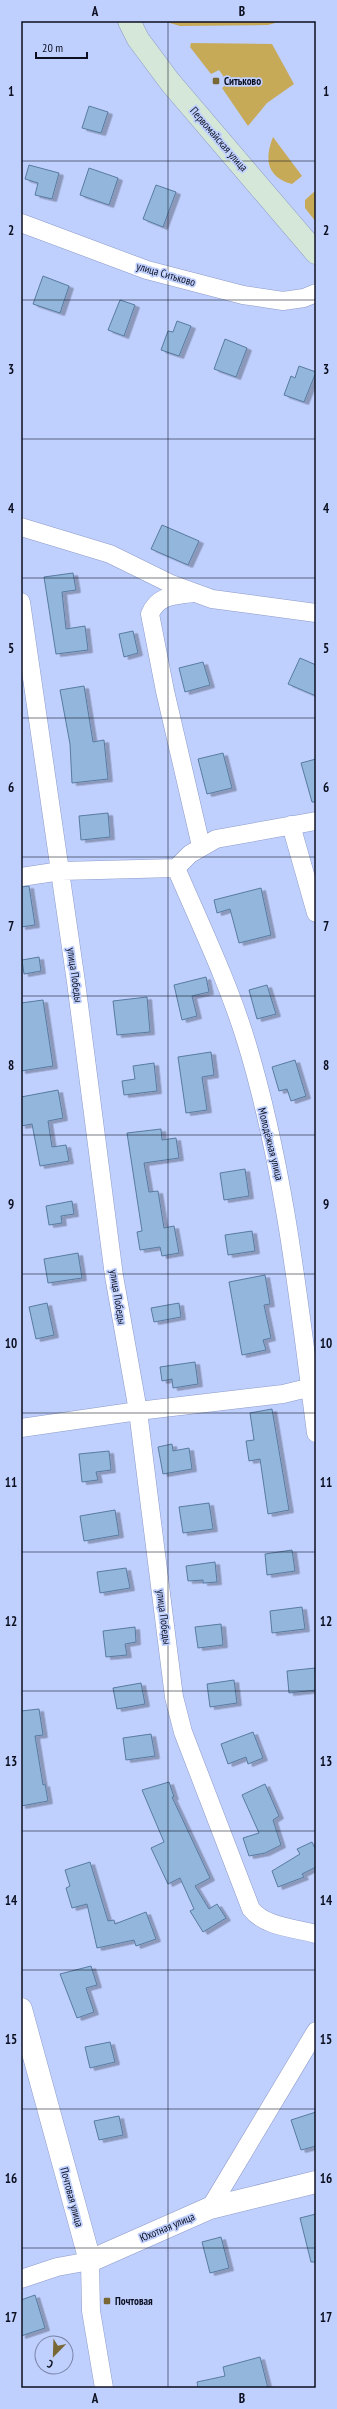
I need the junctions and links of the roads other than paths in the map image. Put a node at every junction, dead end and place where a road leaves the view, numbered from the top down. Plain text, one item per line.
1 (129, 21) edge
2 (21, 223) edge
3 (316, 253) edge
4 (316, 293) edge
5 (21, 527) edge
6 (193, 593) junction
7 (21, 602) edge
8 (316, 613) edge
9 (316, 820) edge
10 (291, 825) junction
11 (201, 846) junction
12 (176, 868) junction
13 (61, 871) junction
14 (21, 876) edge
15 (316, 913) edge
16 (313, 1387) edge
17 (138, 1411) junction
18 (21, 1428) edge
19 (316, 1433) edge
20 (316, 1934) edge
21 (21, 2009) edge
22 (316, 2031) edge
23 (316, 2182) edge
24 (210, 2208) junction
25 (90, 2261) junction
26 (21, 2279) edge
27 (104, 2388) edge

1 - 3 main road, Первомайская улица
2 - 4 street, улица Ситьково
5 - 6 street
6 - 8 street
6 - 11 street
7 - 13 street, улица Победы
9 - 10 street
10 - 11 street
10 - 15 street
11 - 12 street
12 - 13 street
12 - 16 street, Молодёжная улица
13 - 14 street
13 - 17 street, улица Победы
16 - 17 street
16 - 19 street, Молодёжная улица
17 - 18 street
17 - 20 street, улица Победы
21 - 25 street, Почтовая улица
22 - 24 street
23 - 24 street, Юхотная улица
24 - 25 street, Юхотная улица
25 - 26 street, Юхотная улица
25 - 27 street, Почтовая улица

